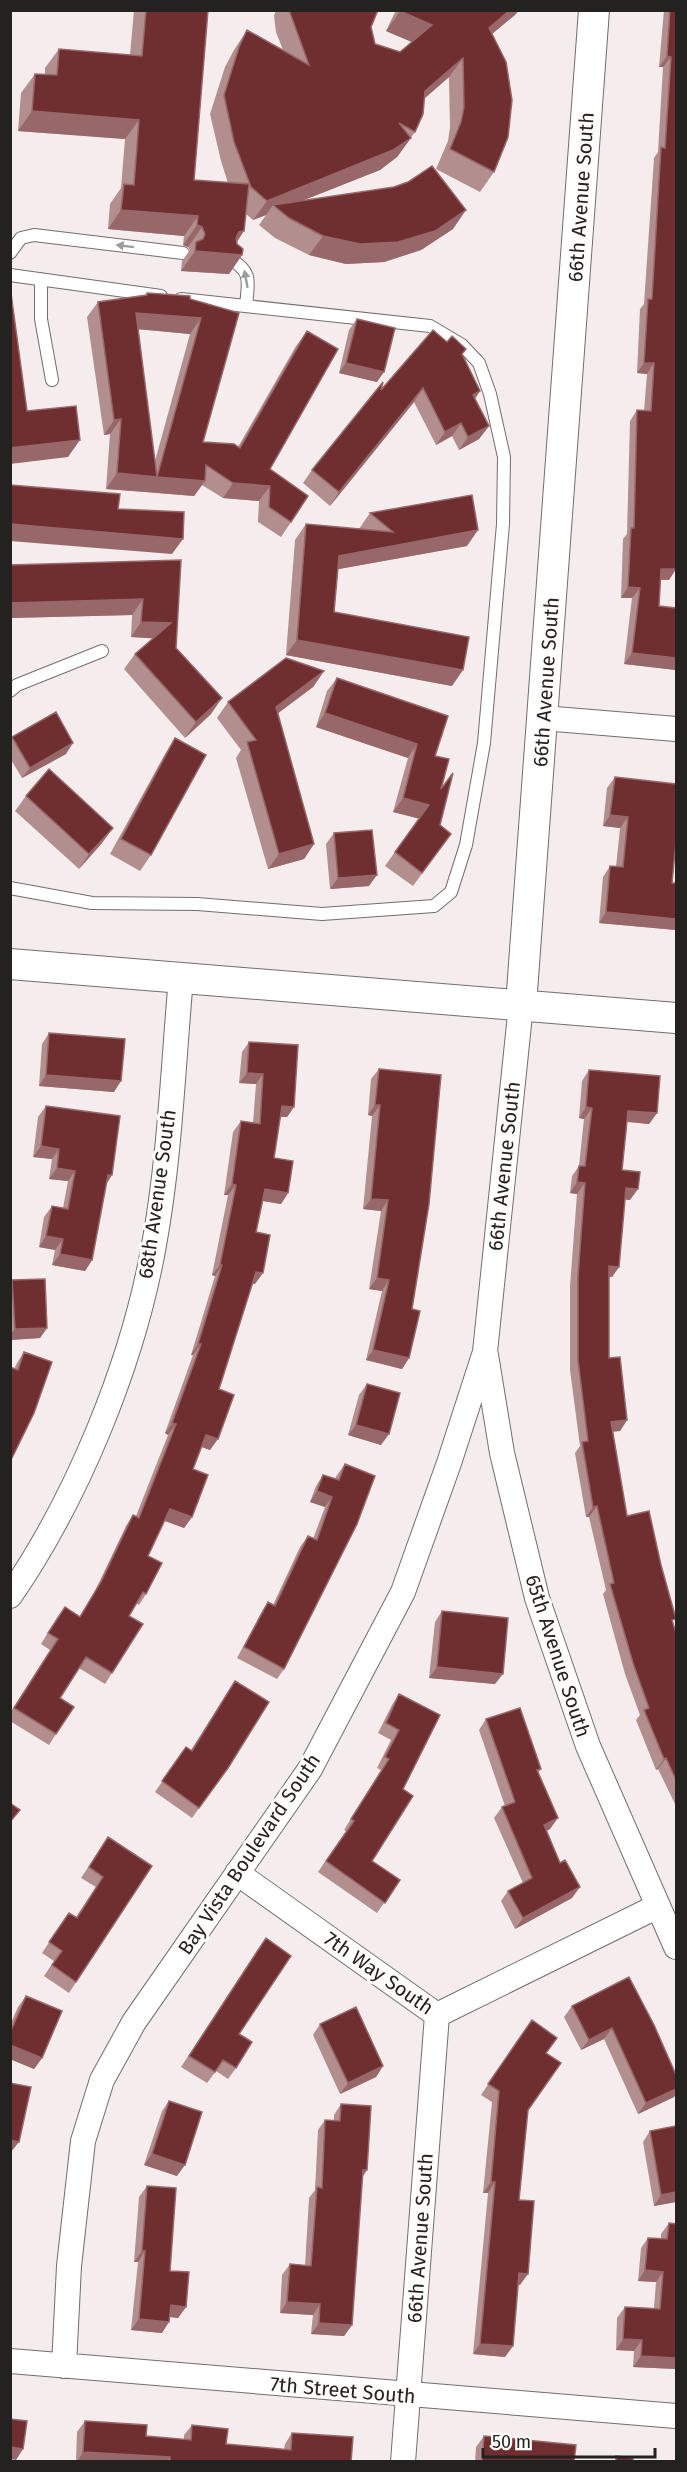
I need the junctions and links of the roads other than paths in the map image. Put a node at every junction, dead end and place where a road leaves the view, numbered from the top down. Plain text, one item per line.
1 (594, 10) edge
2 (10, 253) edge
3 (183, 253) dead end
4 (230, 259) edge
5 (10, 275) edge
6 (41, 279) junction
7 (246, 306) junction
8 (52, 380) dead end
9 (102, 651) dead end
10 (10, 691) edge
11 (543, 718) junction
12 (676, 729) edge
13 (11, 890) edge
14 (10, 964) edge
15 (181, 978) junction
16 (521, 1005) junction
17 (676, 1018) edge
18 (485, 1352) junction
19 (10, 1596) edge
20 (237, 1873) junction
21 (658, 1906) junction
22 (676, 1947) edge
23 (437, 2015) junction
24 (10, 2361) edge
25 (64, 2366) junction
26 (408, 2396) junction
27 (676, 2416) edge
28 (403, 2462) edge

1 - 11 street, 66th Avenue South
3 -> 2 lane
7 -> 4 lane
5 - 6 lane
6 - 7 lane
6 - 8 lane
7 - 13 lane
9 - 10 lane
11 - 12 street
11 - 16 street, 66th Avenue South
14 - 15 street
15 - 16 street
15 - 19 street, 68th Avenue South
16 - 17 street
16 - 18 street, 66th Avenue South
18 - 20 street, Bay Vista Boulevard South
18 - 21 street, 65th Avenue South
20 - 23 street, 7th Way South
20 - 25 street, Bay Vista Boulevard South
21 - 22 street, 65th Avenue South
21 - 23 street, 7th Way South
23 - 26 street, 66th Avenue South
24 - 25 street, 7th Street South
25 - 26 street, 7th Street South
26 - 27 street, 7th Street South
26 - 28 street, 66th Avenue South

